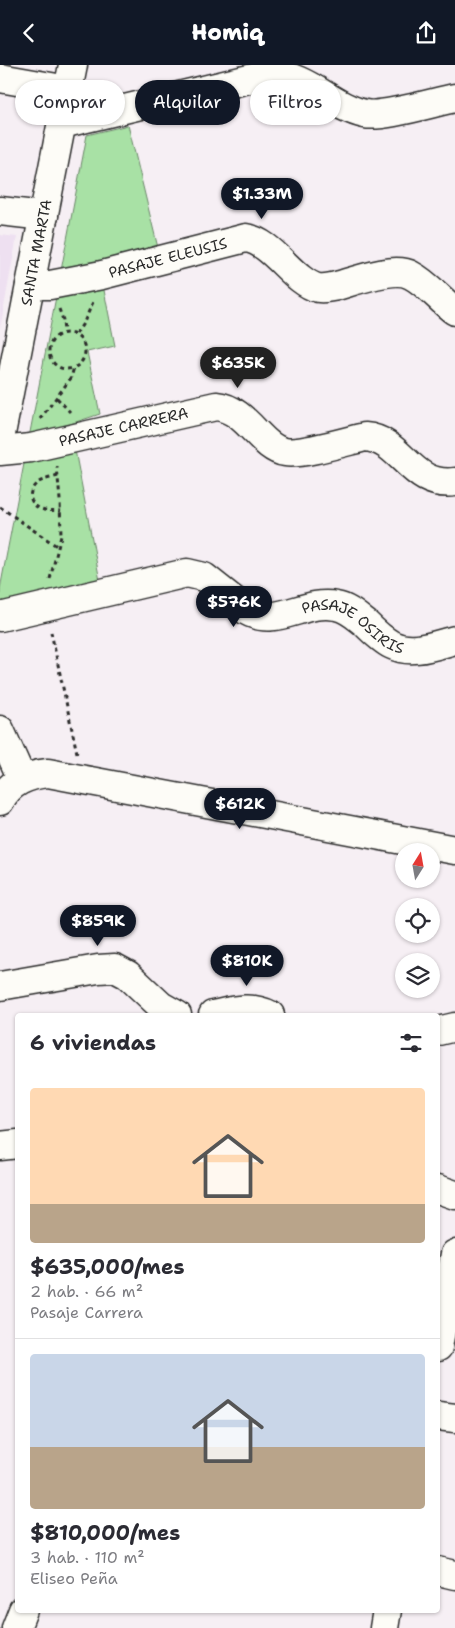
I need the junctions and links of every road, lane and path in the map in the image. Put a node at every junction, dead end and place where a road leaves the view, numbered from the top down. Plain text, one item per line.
1 (0, 78) edge
2 (70, 78) edge
3 (455, 98) edge
4 (125, 109) edge
5 (62, 125) edge
6 (0, 211) edge
7 (44, 217) junction
8 (30, 285) junction
9 (455, 311) edge
10 (74, 367) junction
11 (57, 398) dead end
12 (0, 439) edge
13 (56, 442) junction
14 (0, 451) edge
15 (58, 476) junction
16 (455, 482) edge
17 (0, 507) edge
18 (60, 511) junction
19 (58, 547) junction
20 (45, 607) junction
21 (0, 617) edge
22 (455, 640) edge
23 (0, 731) edge
24 (86, 755) dead end
25 (22, 779) junction
26 (0, 801) edge
27 (455, 850) edge
28 (0, 986) edge
29 (174, 1013) edge
30 (224, 1013) edge
31 (266, 1013) edge
32 (455, 1027) edge
33 (440, 1031) edge
34 (15, 1144) edge
35 (0, 1146) edge
36 (440, 1190) edge
37 (455, 1195) edge
38 (455, 1254) edge
39 (440, 1336) edge
40 (440, 1416) edge
41 (455, 1418) edge
42 (440, 1571) edge
43 (455, 1575) edge
44 (23, 1613) edge
45 (386, 1613) edge
46 (16, 1628) edge
47 (384, 1628) edge

1 - 2 street
3 - 4 street
5 - 7 street, SANTA MARTA
6 - 7 street
7 - 8 street, SANTA MARTA
8 - 9 street, PASAJE ELEUSIS
8 - 12 street, SANTA MARTA
10 - 10 path
10 - 11 path
13 - 14 street, PASAJE CARRERA
13 - 15 path
13 - 16 street, PASAJE CARRERA
15 - 18 path
15 - 18 path
17 - 19 path
18 - 19 path
19 - 20 path
20 - 21 street, PASAJE OSIRIS
20 - 22 street, PASAJE OSIRIS
20 - 24 path
23 - 25 street
25 - 26 street
25 - 27 street
28 - 29 street
30 - 31 street
32 - 33 street
34 - 35 street
36 - 37 street
38 - 39 street
40 - 41 street
42 - 43 street
44 - 46 street
45 - 47 street

